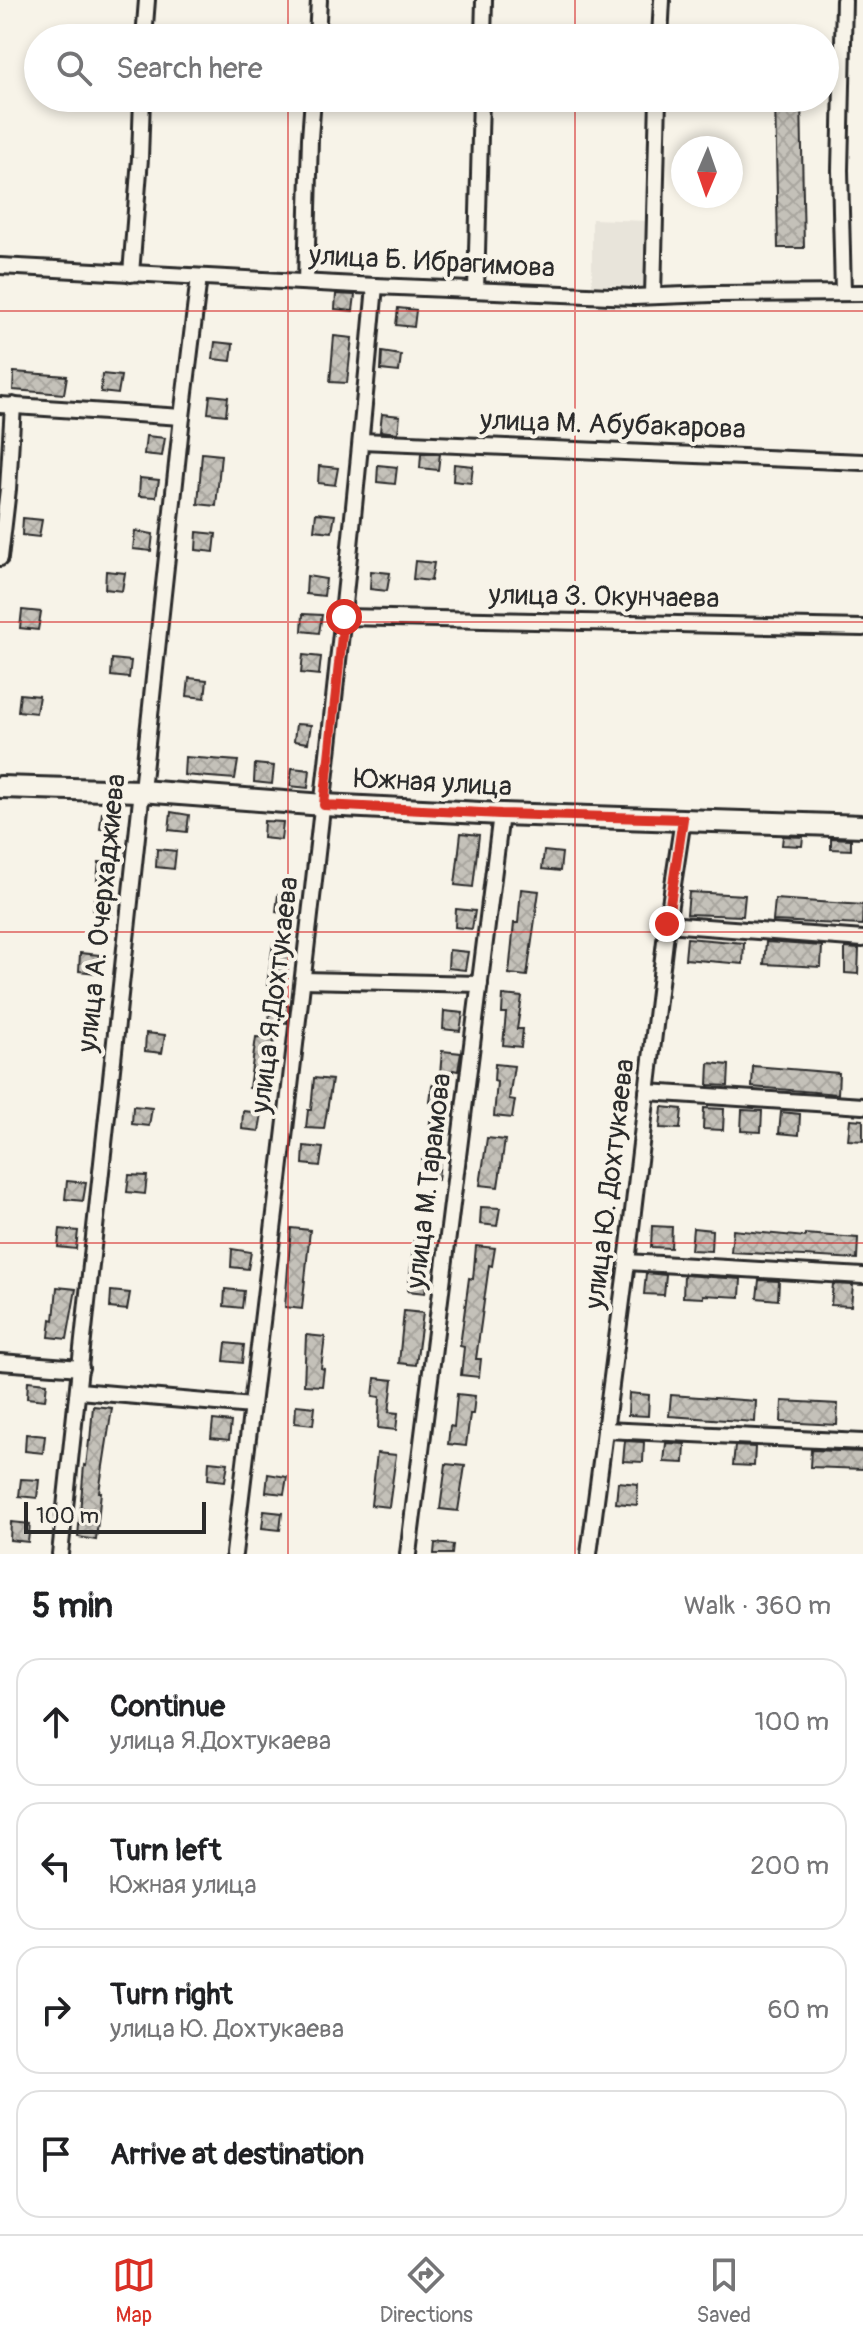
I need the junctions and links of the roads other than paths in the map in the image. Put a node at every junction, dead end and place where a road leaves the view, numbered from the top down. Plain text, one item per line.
1 (147, 0) edge
2 (319, 0) edge
3 (484, 0) edge
4 (662, 0) edge
5 (844, 0) edge
6 (145, 24) edge
7 (318, 24) edge
8 (483, 24) edge
9 (661, 24) edge
10 (142, 112) edge
11 (312, 112) edge
12 (481, 112) edge
13 (658, 112) edge
14 (0, 266) edge
15 (131, 274) junction
16 (199, 277) junction
17 (306, 282) junction
18 (375, 286) junction
19 (476, 290) junction
20 (843, 293) junction
21 (863, 293) edge
22 (653, 295) junction
23 (6, 405) edge
24 (182, 417) junction
25 (361, 441) junction
26 (863, 462) edge
27 (0, 558) edge
28 (344, 617) junction
29 (863, 628) edge
30 (0, 787) edge
31 (141, 791) junction
32 (324, 805) junction
33 (501, 814) junction
34 (683, 819) junction
35 (863, 826) edge
36 (667, 924) junction
37 (863, 939) edge
38 (303, 980) junction
39 (480, 984) junction
40 (647, 1092) junction
41 (863, 1106) edge
42 (627, 1262) junction
43 (863, 1276) edge
44 (0, 1362) edge
45 (81, 1368) junction
46 (79, 1391) junction
47 (252, 1406) junction
48 (605, 1430) junction
49 (863, 1442) edge
50 (60, 1554) edge
51 (234, 1554) edge
52 (408, 1554) edge
53 (589, 1554) edge

1 - 6 street
2 - 7 street
3 - 8 street
4 - 9 street
5 - 20 street
10 - 15 street
11 - 17 street
12 - 19 street
13 - 22 street
14 - 15 street, улица Б. Ибрагимова
15 - 16 street, улица Б. Ибрагимова
16 - 17 street, улица Б. Ибрагимова
16 - 24 street, улица А. Очерхаджиева
17 - 18 street, улица Б. Ибрагимова
18 - 19 street, улица Б. Ибрагимова
18 - 25 street, улица Я.Дохтукаева
19 - 22 street, улица Б. Ибрагимова
20 - 21 street, улица Б. Ибрагимова
20 - 22 street, улица Б. Ибрагимова
23 - 24 street
23 - 27 street
24 - 31 street, улица А. Очерхаджиева
25 - 26 street, улица М. Абубакарова
25 - 28 street, улица Я.Дохтукаева
28 - 29 street, улица З. Окунчаева
28 - 32 street, улица Я.Дохтукаева
30 - 31 main road, Южная улица
31 - 32 main road, Южная улица
31 - 45 street, улица А. Очерхаджиева
32 - 33 main road, Южная улица
32 - 38 street, улица Я.Дохтукаева
33 - 34 main road, Южная улица
33 - 39 street, улица М.Тарамова
34 - 35 main road, Южная улица
34 - 36 street, улица Ю. Дохтукаева
36 - 37 street
36 - 40 street, улица Ю. Дохтукаева
38 - 39 street
38 - 47 street, улица Я.Дохтукаева
39 - 52 street, улица М.Тарамова
40 - 41 street
40 - 42 street, улица Ю. Дохтукаева
42 - 43 street
42 - 48 street, улица Ю. Дохтукаева
44 - 45 street
45 - 46 street, улица А. Очерхаджиева
46 - 47 street
46 - 50 street, улица А. Очерхаджиева
47 - 51 street, улица Я.Дохтукаева
48 - 49 street
48 - 53 street, улица Ю. Дохтукаева

